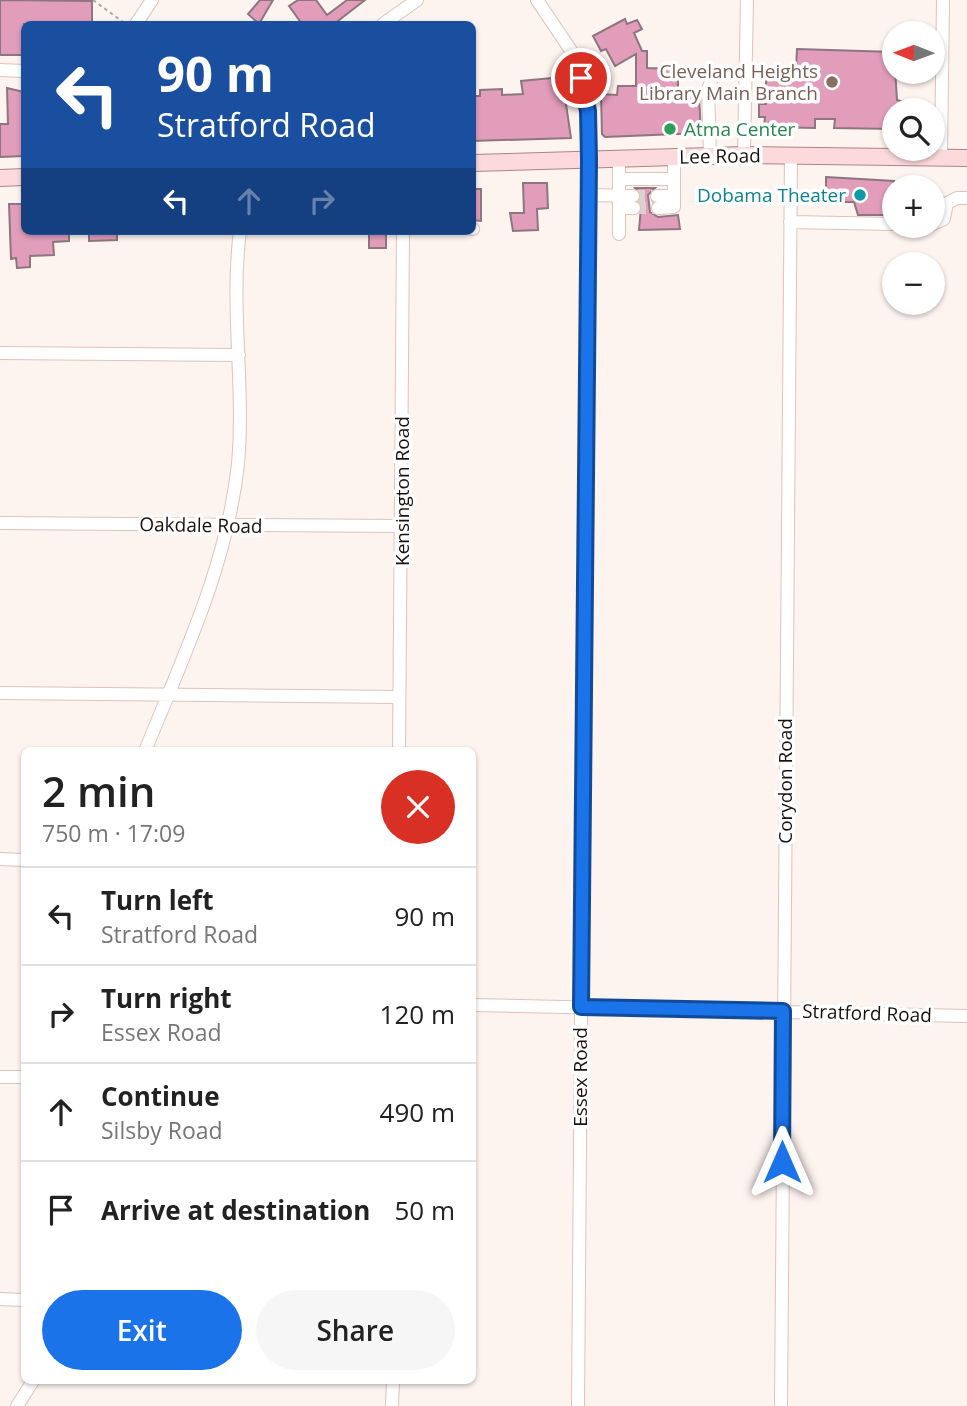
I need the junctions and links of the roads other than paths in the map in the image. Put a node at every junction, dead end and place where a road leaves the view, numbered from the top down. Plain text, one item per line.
1 (152, 0) edge
2 (417, 0) edge
3 (537, 0) edge
4 (747, 0) edge
5 (943, 0) edge
6 (131, 21) edge
7 (387, 21) edge
8 (0, 70) edge
9 (21, 71) edge
10 (746, 74) junction
11 (942, 98) edge
12 (744, 155) junction
13 (791, 155) junction
14 (710, 156) junction
15 (882, 156) edge
16 (945, 157) edge
17 (674, 158) junction
18 (967, 158) edge
19 (619, 159) junction
20 (589, 160) junction
21 (476, 163) edge
22 (21, 177) edge
23 (0, 178) edge
24 (619, 179) junction
25 (674, 179) junction
26 (589, 195) junction
27 (967, 198) edge
28 (619, 202) junction
29 (634, 202) tunnel mouth
30 (657, 202) dead end
31 (945, 214) edge
32 (790, 222) junction
33 (882, 224) edge
34 (619, 234) dead end
35 (240, 235) edge
36 (403, 235) edge
37 (0, 353) edge
38 (239, 355) junction
39 (0, 523) edge
40 (229, 526) junction
41 (403, 526) junction
42 (0, 693) edge
43 (168, 695) junction
44 (399, 697) junction
45 (147, 747) edge
46 (399, 747) edge
47 (0, 859) edge
48 (21, 860) edge
49 (476, 1005) edge
50 (581, 1007) junction
51 (783, 1011) junction
52 (967, 1016) edge
53 (0, 1077) edge
54 (21, 1077) edge
55 (0, 1300) edge
56 (21, 1300) edge
57 (31, 1384) edge
58 (393, 1384) edge
59 (17, 1406) edge
60 (392, 1406) edge
61 (578, 1406) edge
62 (781, 1406) edge

1 - 6 street
2 - 7 street
3 - 20 street, Essex Road
4 - 10 street
5 - 11 street
8 - 9 street
10 - 12 street
10 - 14 street
12 - 13 main road, Lee Road
12 - 14 main road, Lee Road
13 - 15 main road, Lee Road
13 - 32 street, Corydon Road
14 - 17 main road, Lee Road
16 - 18 main road, Lee Road
17 - 19 main road, Lee Road
17 - 25 street
19 - 20 main road, Lee Road
19 - 24 street
20 - 21 main road, Lee Road
20 - 26 street, Essex Road
22 - 23 main road
24 - 25 street
24 - 28 street
25 - 30 street
26 - 28 street
26 - 50 street, Essex Road
27 - 31 street
28 - 29 street
28 - 34 street
32 - 33 street
32 - 51 street, Corydon Road
35 - 38 street
36 - 41 street, Kensington Road
37 - 38 street
38 - 40 street
39 - 40 street, Oakdale Road
40 - 41 street, Oakdale Road
40 - 43 street
41 - 44 street, Kensington Road
42 - 43 street
43 - 44 street
43 - 45 street
44 - 46 street, Kensington Road
47 - 48 street
49 - 50 street, Stratford Road
50 - 51 street, Stratford Road
50 - 61 street, Essex Road
51 - 52 street, Stratford Road
51 - 62 street, Corydon Road
53 - 54 street
55 - 56 street
57 - 59 street
58 - 60 street

